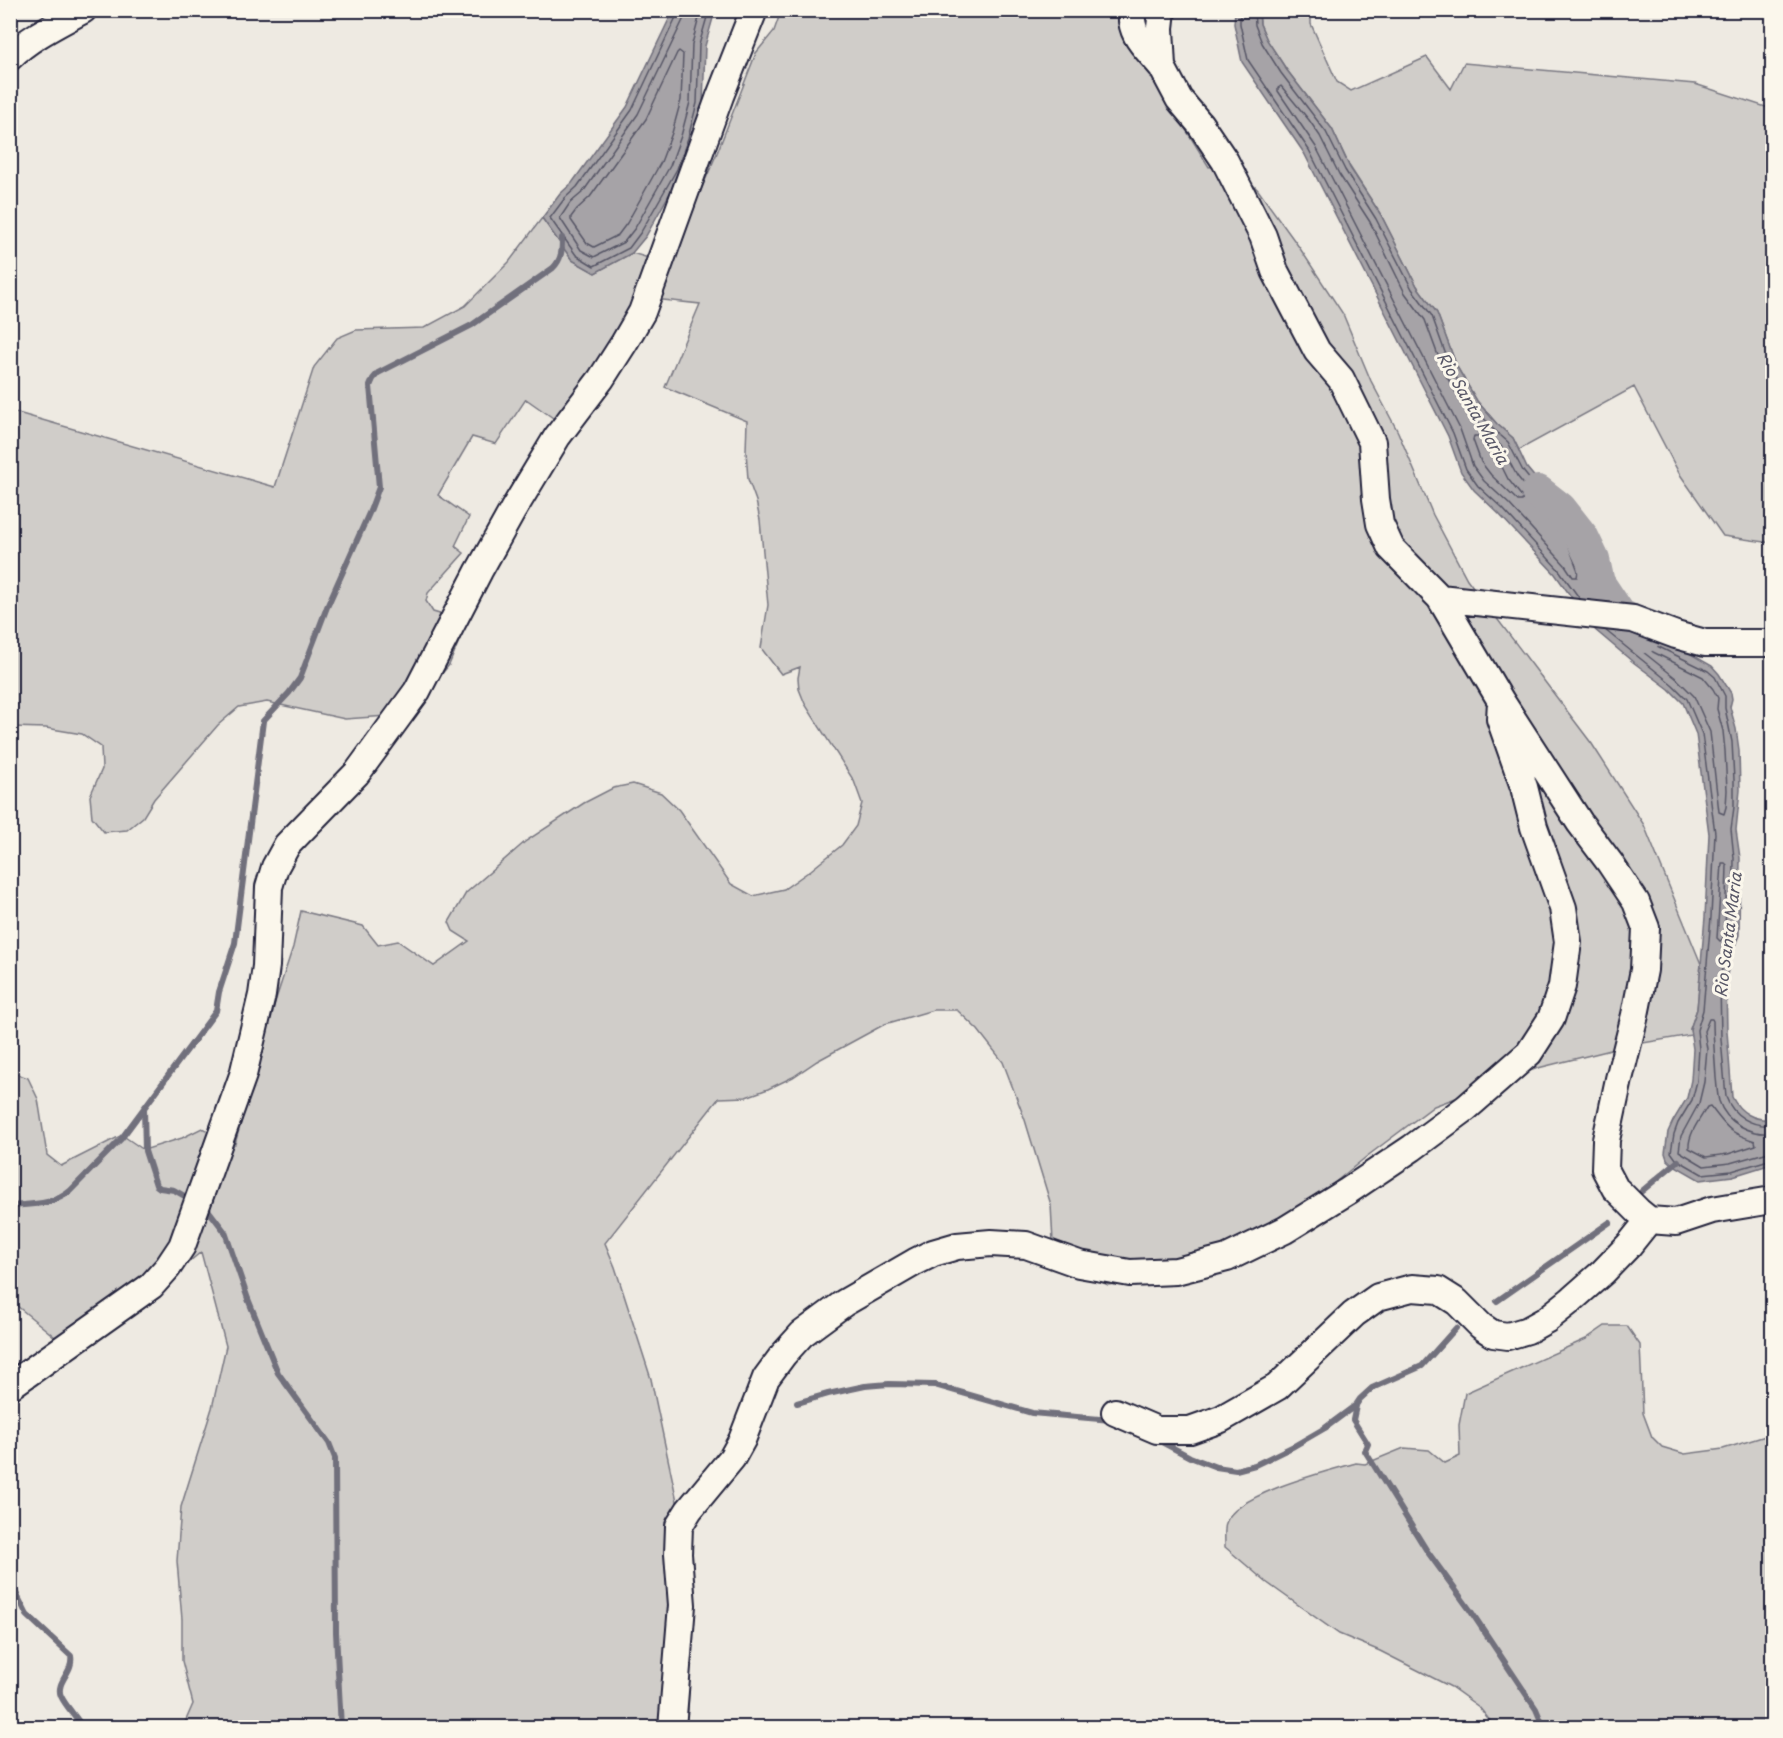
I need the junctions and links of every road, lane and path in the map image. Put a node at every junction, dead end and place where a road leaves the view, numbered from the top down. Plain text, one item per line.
1 (83, 10) edge
2 (754, 10) edge
3 (1132, 10) edge
4 (1162, 10) edge
5 (10, 57) edge
6 (1162, 67) junction
7 (1440, 598) junction
8 (1773, 643) edge
9 (1501, 701) junction
10 (1773, 1200) edge
11 (1649, 1220) junction
12 (10, 1386) edge
13 (1115, 1412) dead end
14 (672, 1728) edge

1 - 5 street
2 - 12 street
3 - 6 street
4 - 6 street
6 - 7 street
7 - 8 street
7 - 9 street
9 - 11 street
9 - 14 street
10 - 11 street
11 - 13 street

